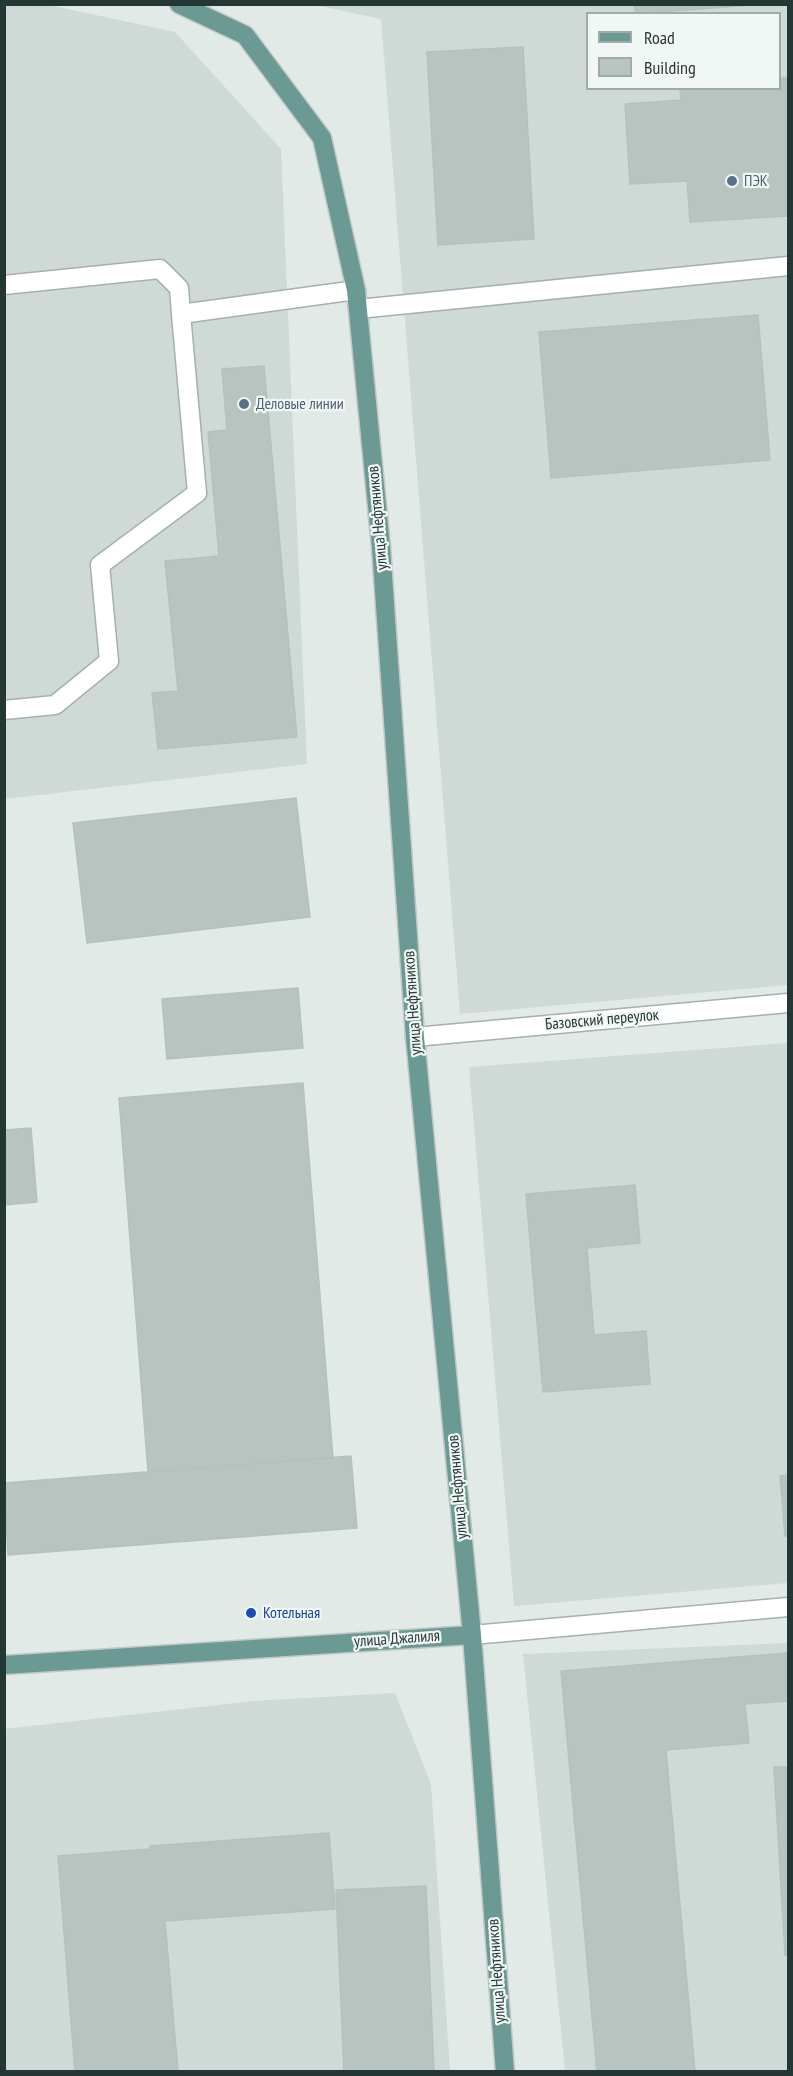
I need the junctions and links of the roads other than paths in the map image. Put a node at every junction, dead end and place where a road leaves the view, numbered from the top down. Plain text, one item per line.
1 (178, 4) edge
2 (789, 266) edge
3 (4, 285) edge
4 (356, 290) junction
5 (358, 309) junction
6 (182, 314) junction
7 (4, 710) edge
8 (789, 1003) edge
9 (416, 1037) junction
10 (789, 1607) edge
11 (472, 1635) junction
12 (4, 1665) edge
13 (505, 2072) edge

1 - 4 main road, улица Нефтяников
2 - 5 street
3 - 6 street
4 - 5 main road, улица Нефтяников
4 - 6 street
5 - 9 main road, улица Нефтяников
6 - 7 street
8 - 9 street, Базовский переулок
9 - 11 main road, улица Нефтяников
10 - 11 street, улица Джалиля
11 - 12 main road, улица Джалиля
11 - 13 main road, улица Нефтяников

